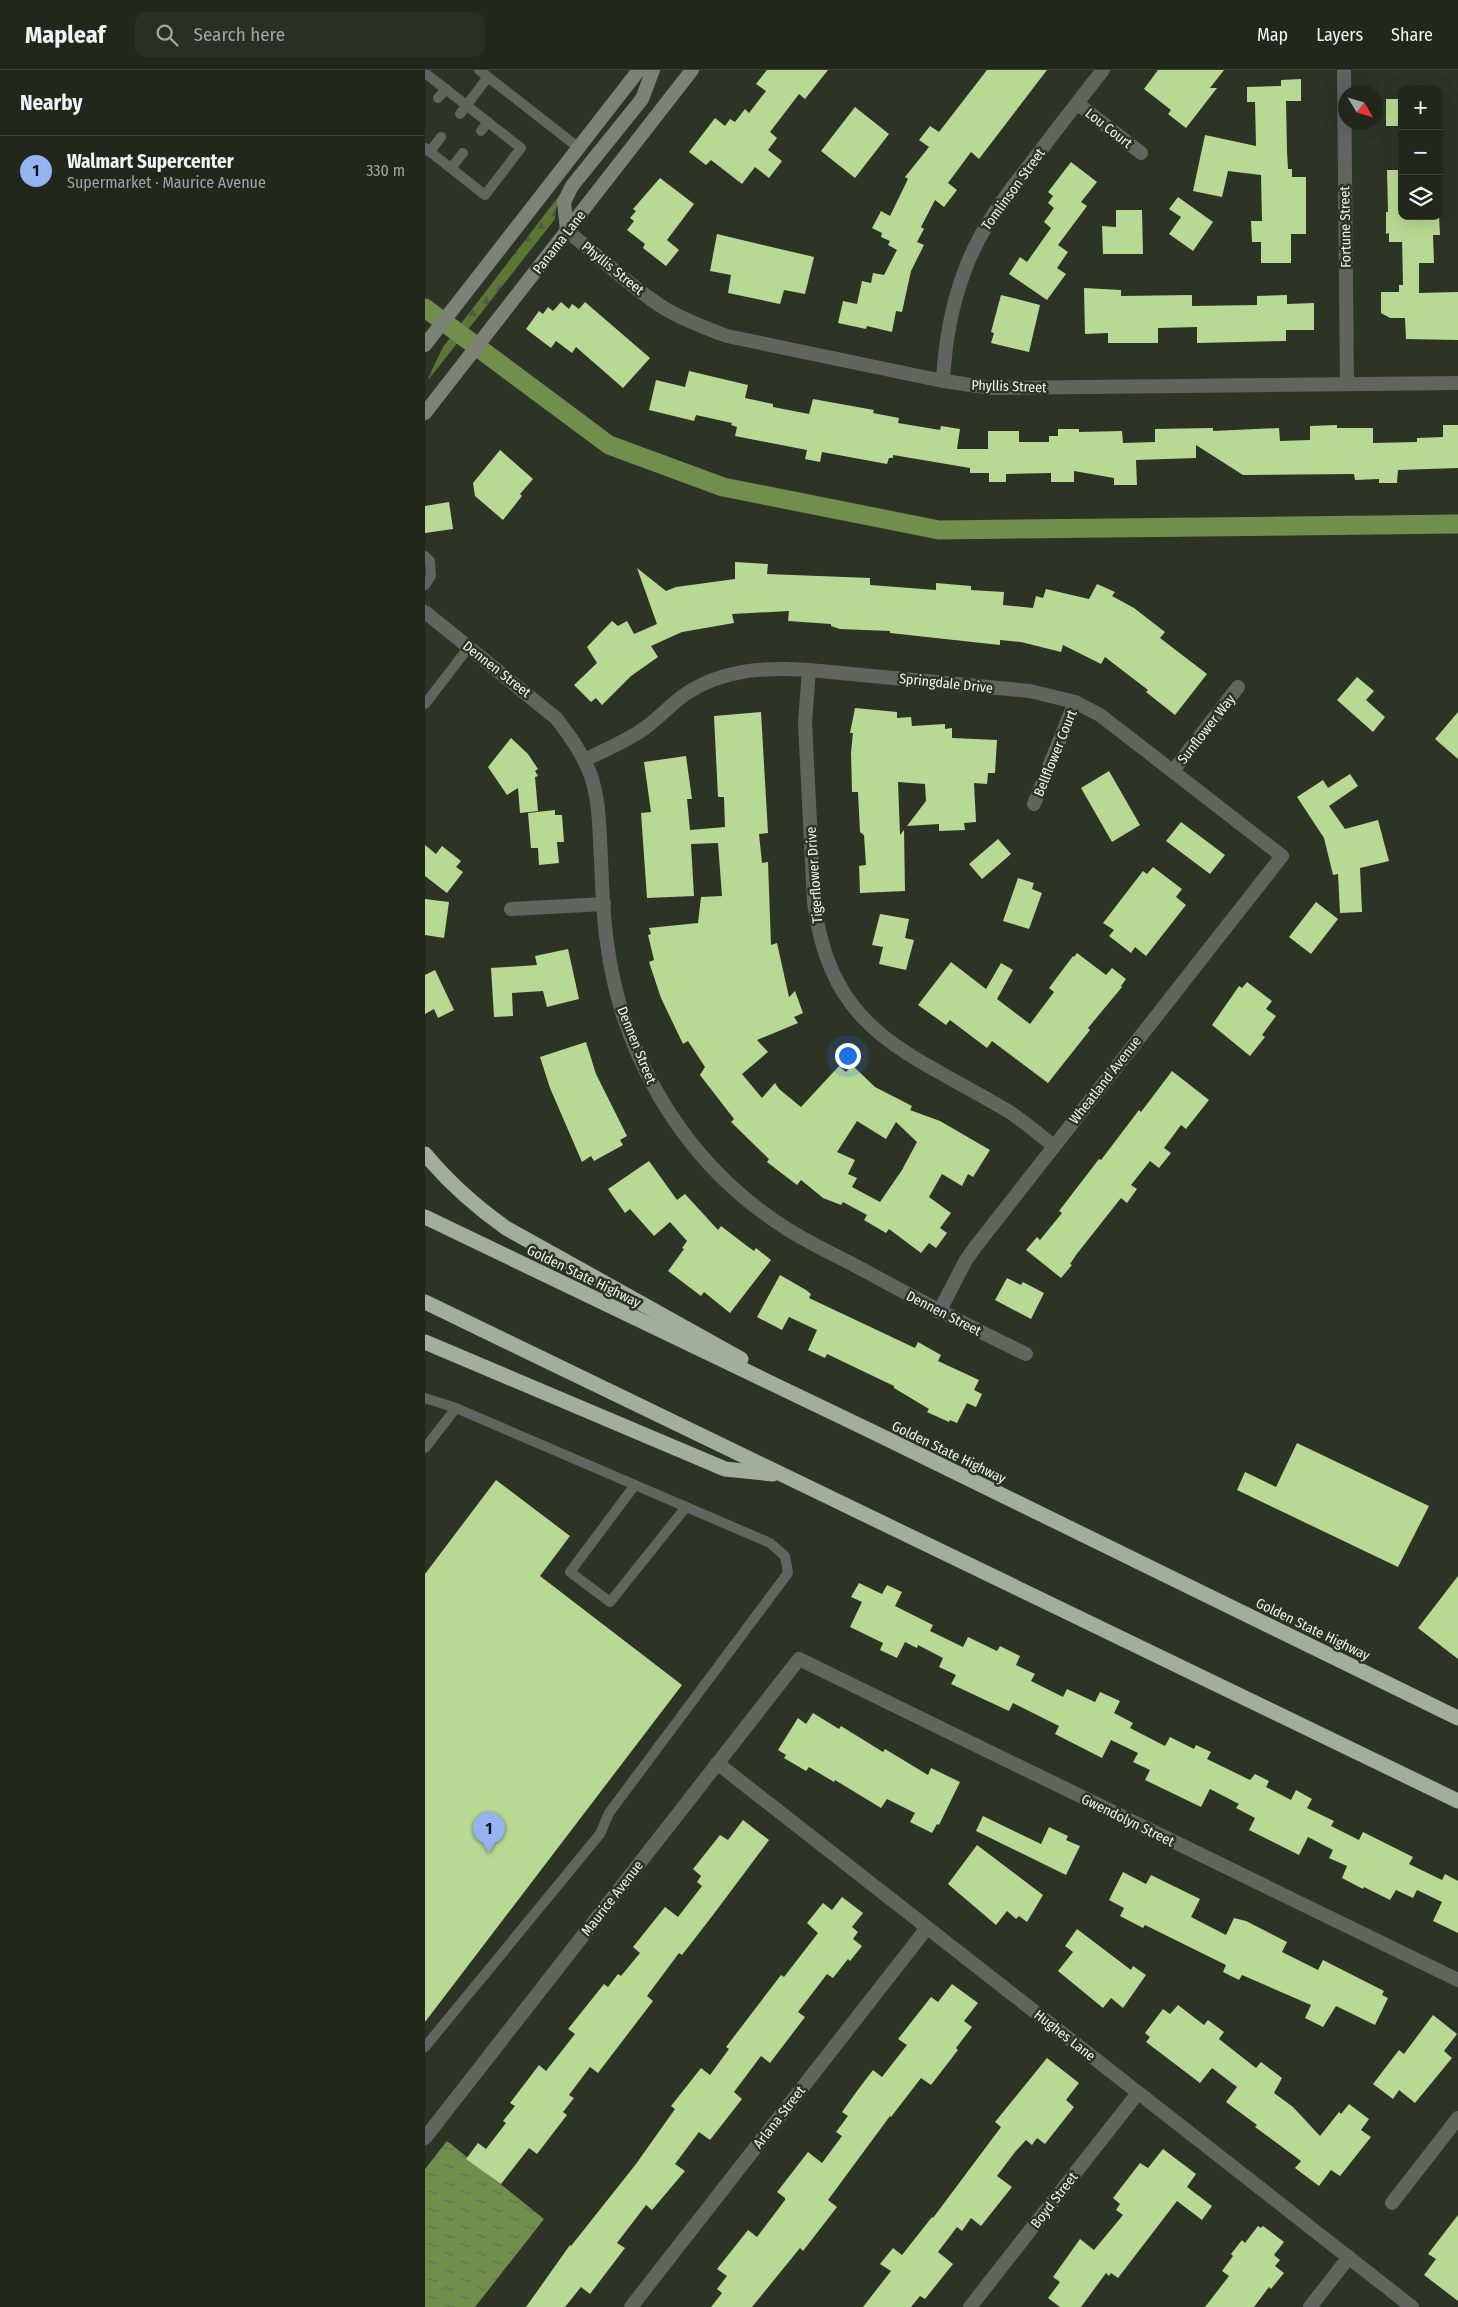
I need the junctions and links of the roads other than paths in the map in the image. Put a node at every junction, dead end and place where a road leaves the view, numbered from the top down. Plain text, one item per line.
1 (479, 70) edge
2 (639, 70) edge
3 (653, 70) edge
4 (692, 70) edge
5 (1103, 70) edge
6 (1344, 70) edge
7 (425, 73) edge
8 (488, 78) junction
9 (445, 89) junction
10 (438, 98) dead end
11 (1077, 103) junction
12 (463, 110) junction
13 (488, 122) junction
14 (481, 131) dead end
15 (441, 137) dead end
16 (579, 148) junction
17 (427, 150) edge
18 (463, 153) dead end
19 (1141, 153) dead end
20 (451, 168) junction
21 (567, 231) junction
22 (426, 344) edge
23 (943, 381) junction
24 (1458, 383) edge
25 (1347, 384) junction
26 (425, 412) edge
27 (425, 556) edge
28 (425, 585) edge
29 (425, 612) edge
30 (469, 647) junction
31 (809, 670) junction
32 (1238, 687) dead end
33 (1075, 702) junction
34 (425, 704) edge
35 (584, 760) junction
36 (1173, 770) junction
37 (1034, 804) dead end
38 (1281, 856) joint
39 (604, 904) junction
40 (511, 909) dead end
41 (1054, 1146) junction
42 (425, 1154) edge
43 (425, 1217) edge
44 (425, 1302) edge
45 (939, 1312) junction
46 (425, 1342) edge
47 (1026, 1354) dead end
48 (425, 1398) edge
49 (456, 1408) junction
50 (873, 1432) junction
51 (425, 1448) edge
52 (783, 1475) junction
53 (635, 1485) junction
54 (686, 1507) junction
55 (799, 1659) joint
56 (1458, 1718) edge
57 (717, 1763) junction
58 (1458, 1802) edge
59 (927, 1928) junction
60 (1458, 1980) edge
61 (425, 2047) edge
62 (1138, 2093) junction
63 (1458, 2118) edge
64 (425, 2138) edge
65 (1392, 2203) dead end
66 (1349, 2257) junction
67 (631, 2307) edge
68 (971, 2307) edge
69 (1310, 2307) edge
70 (1413, 2307) edge

1 - 8 lane
2 - 16 main road
3 - 21 main road
4 - 21 main road, Panama Lane
5 - 11 street, Tomlinson Street
6 - 25 street, Fortune Street
7 - 9 lane
8 - 12 lane
8 - 16 lane
9 - 10 lane
9 - 12 lane
11 - 19 street, Lou Court
11 - 23 street, Tomlinson Street
12 - 13 lane
13 - 14 lane
13 - 20 lane
15 - 17 lane
16 - 22 main road
17 - 20 lane
18 - 20 lane
21 - 23 street, Phyllis Street
21 - 26 main road, Panama Lane
23 - 25 street, Phyllis Street
24 - 25 street, Phyllis Street
27 - 28 lane
29 - 30 street, Dennen Street
30 - 34 lane
30 - 35 street, Dennen Street
31 - 33 street, Springdale Drive
31 - 35 street, Springdale Drive
31 - 41 street, Tigerflower Drive
32 - 36 street, Sunflower Way
33 - 36 street, Springdale Drive
33 - 37 street, Bellflower Court
35 - 39 street, Dennen Street
36 - 38 street, Springdale Drive
38 - 41 street, Wheatland Avenue
39 - 40 street
39 - 45 street, Dennen Street
41 - 45 street, Wheatland Avenue
42 - 50 highway
43 - 50 highway, Golden State Highway
44 - 52 highway
45 - 47 street, Dennen Street
46 - 52 highway
48 - 49 lane
49 - 51 lane
49 - 53 lane
50 - 56 highway, Golden State Highway
52 - 58 highway
53 - 54 lane
53 - 54 lane
54 - 61 lane
55 - 57 street, Maurice Avenue
55 - 60 street, Gwendolyn Street
57 - 59 street, Hughes Lane
57 - 64 street, Maurice Avenue
59 - 62 street, Hughes Lane
59 - 67 street, Arlana Street
62 - 66 street, Hughes Lane
62 - 68 street, Boyd Street
63 - 65 street
66 - 69 street
66 - 70 street, Hughes Lane

